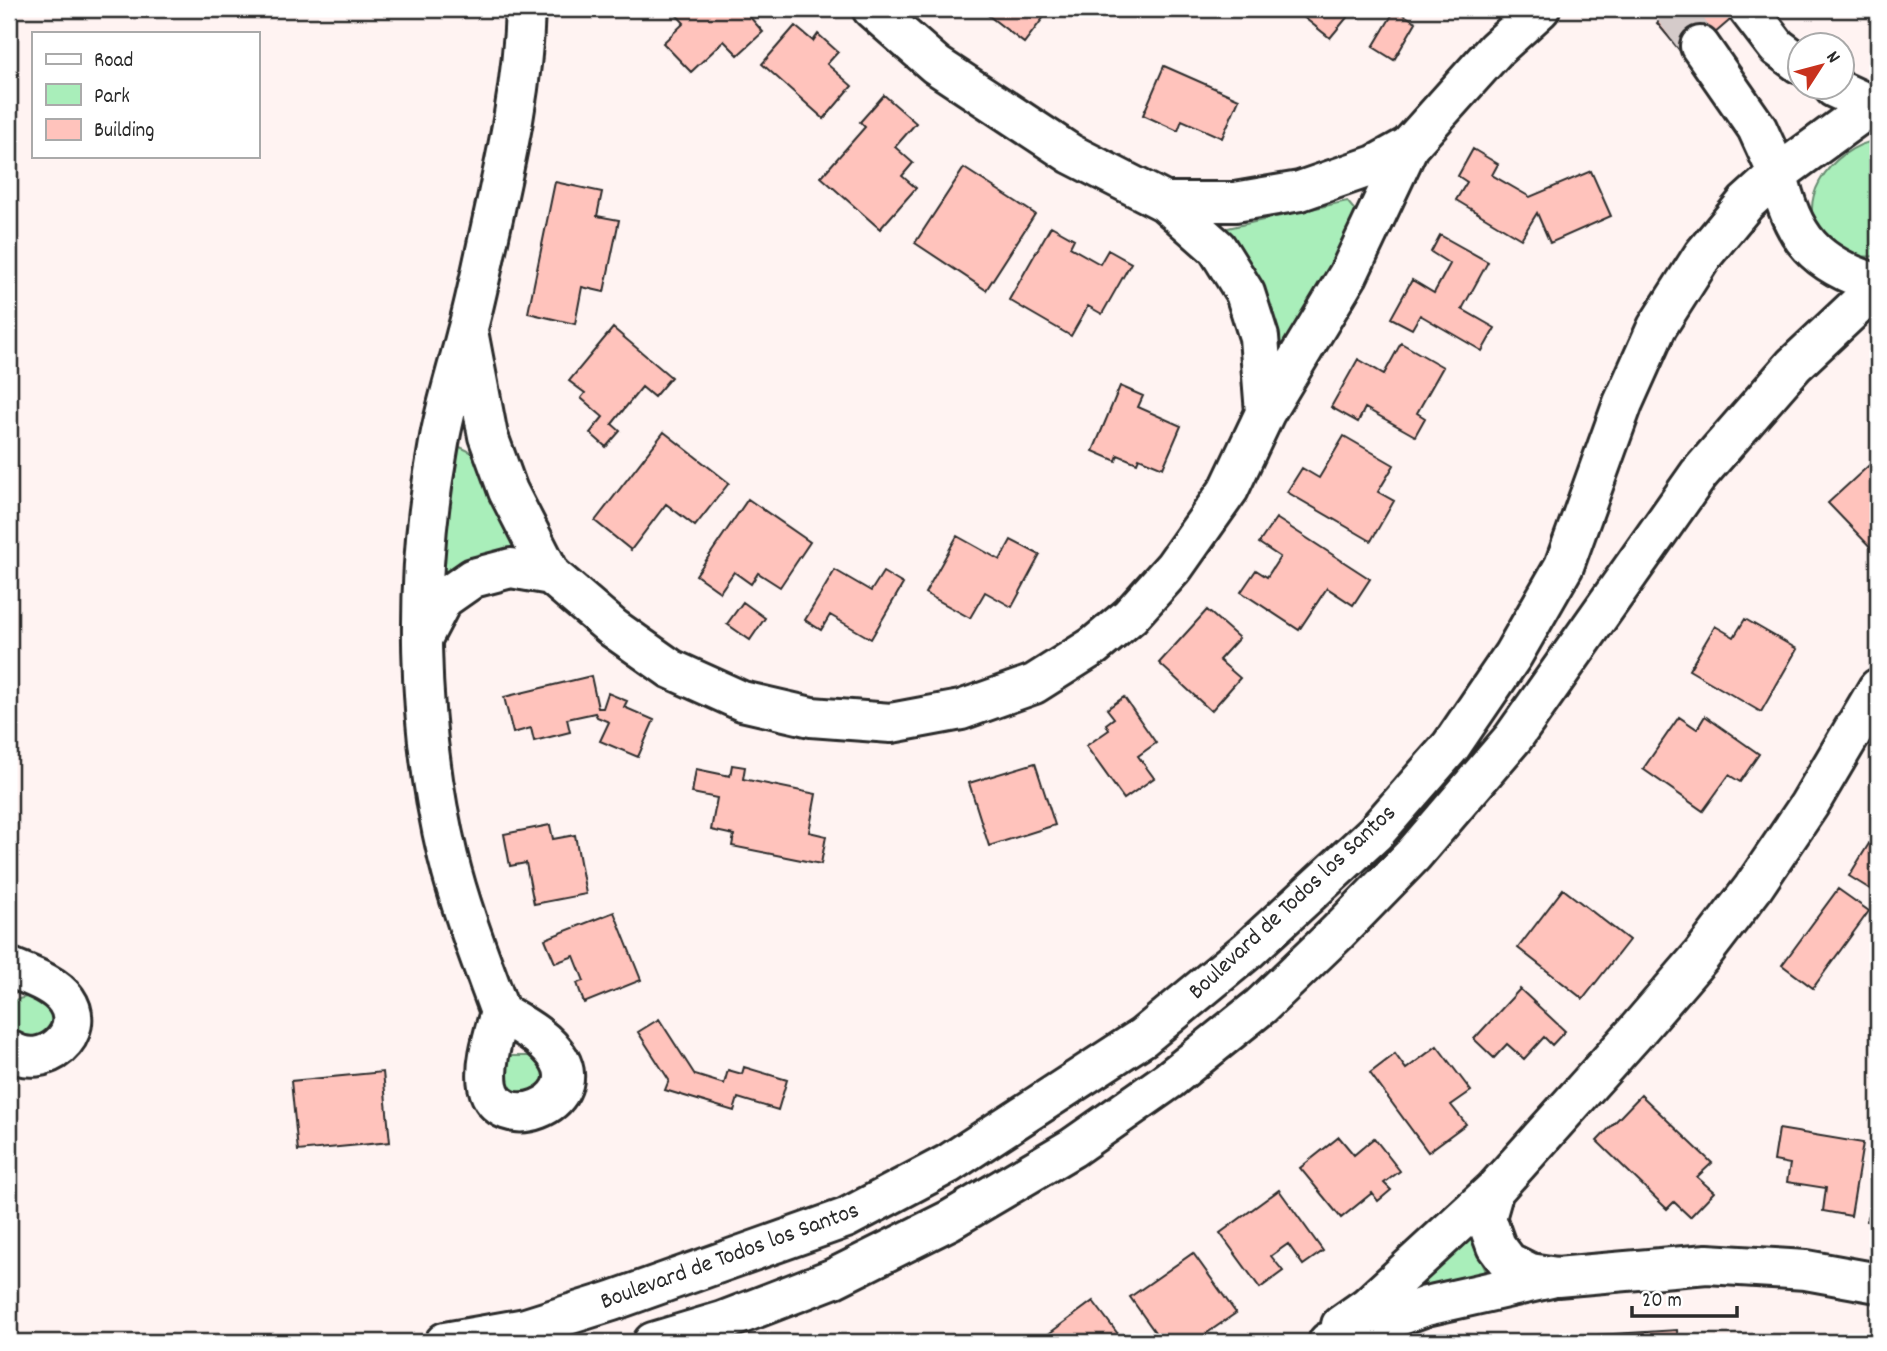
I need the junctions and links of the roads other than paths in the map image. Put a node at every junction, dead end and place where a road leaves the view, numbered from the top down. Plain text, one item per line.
1 (549, 9) edge
2 (872, 9) edge
3 (1509, 9) edge
4 (1540, 9) edge
5 (1748, 9) edge
6 (525, 23) edge
7 (1700, 46) tunnel mouth
8 (1496, 49) junction
9 (1786, 54) edge
10 (1786, 57) edge
11 (1730, 86) junction
12 (1856, 96) edge
13 (1876, 104) edge
14 (1409, 146) junction
15 (1778, 174) junction
16 (1164, 202) junction
17 (1878, 285) edge
18 (467, 331) junction
19 (1265, 412) junction
20 (551, 575) junction
21 (422, 638) junction
22 (1878, 688) edge
23 (9, 967) edge
24 (500, 1012) dead end
25 (9, 1050) edge
26 (1494, 1190) junction
27 (1557, 1276) junction
28 (1878, 1283) edge
29 (445, 1342) edge
30 (653, 1342) edge
31 (1317, 1342) edge
32 (1328, 1342) edge

1 - 6 street
2 - 16 street
3 - 8 street
4 - 8 street
5 - 9 street
6 - 18 street
7 - 11 street
8 - 14 street
10 - 11 street
11 - 15 street
12 - 13 street
13 - 15 street, Boulevard de Todos los Santos
14 - 16 street
14 - 19 street
15 - 17 street
15 - 29 street, Boulevard de Todos los Santos
16 - 19 street
17 - 30 street, Boulevard de Todos los Santos
18 - 20 street
18 - 21 street
19 - 20 street
20 - 21 street
21 - 24 street
22 - 26 street
23 - 25 street
26 - 27 street
26 - 31 street
27 - 28 street
27 - 32 street

